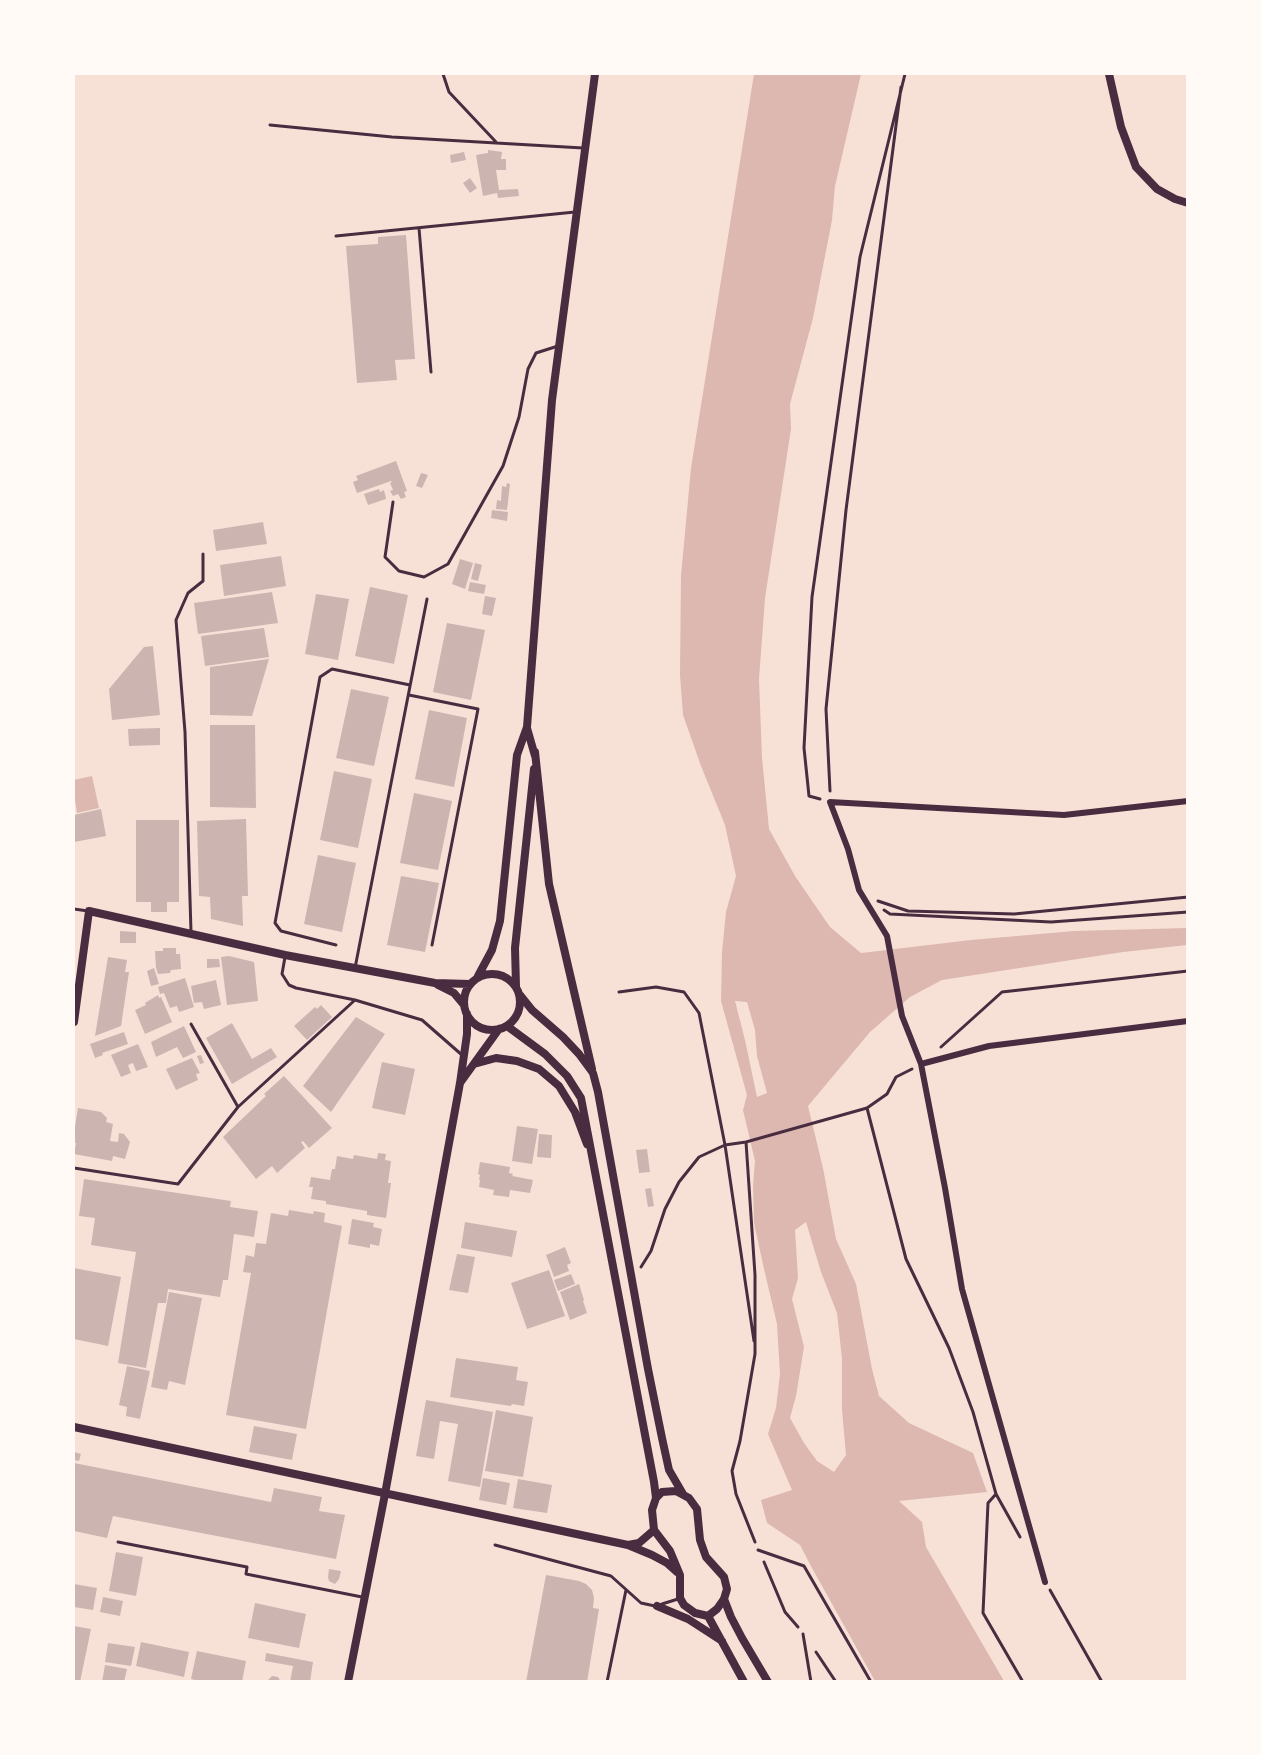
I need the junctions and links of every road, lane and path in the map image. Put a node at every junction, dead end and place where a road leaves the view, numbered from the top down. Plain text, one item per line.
1 (443, 74) edge
2 (595, 74) edge
3 (905, 74) edge
4 (1109, 74) edge
5 (901, 87) junction
6 (270, 125) dead end
7 (497, 143) junction
8 (585, 149) junction
9 (1188, 203) edge
10 (577, 212) junction
11 (419, 228) junction
12 (336, 236) dead end
13 (559, 346) junction
14 (431, 372) dead end
15 (393, 502) dead end
16 (203, 554) dead end
17 (427, 599) dead end
18 (410, 685) junction
19 (408, 694) junction
20 (527, 728) junction
21 (535, 752) junction
22 (1188, 801) edge
23 (830, 802) junction
24 (862, 896) junction
25 (1188, 897) edge
26 (74, 909) edge
27 (89, 911) junction
28 (1188, 912) edge
29 (191, 934) junction
30 (336, 945) dead end
31 (432, 945) dead end
32 (285, 955) junction
33 (356, 968) junction
34 (1188, 971) edge
35 (478, 976) junction
36 (435, 983) junction
37 (470, 984) junction
38 (518, 991) junction
39 (619, 992) dead end
40 (356, 1000) junction
41 (464, 1005) junction
42 (467, 1014) junction
43 (1188, 1021) edge
44 (74, 1022) edge
45 (190, 1024) dead end
46 (503, 1028) junction
47 (937, 1050) dead end
48 (464, 1056) junction
49 (474, 1064) junction
50 (921, 1064) junction
51 (593, 1073) junction
52 (460, 1083) junction
53 (238, 1107) junction
54 (867, 1108) junction
55 (746, 1142) junction
56 (725, 1145) junction
57 (592, 1156) junction
58 (74, 1168) edge
59 (632, 1281) junction
60 (755, 1354) junction
61 (74, 1427) edge
62 (385, 1494) junction
63 (683, 1494) junction
64 (656, 1497) junction
65 (654, 1530) junction
66 (118, 1542) dead end
67 (495, 1545) dead end
68 (628, 1545) junction
69 (758, 1550) junction
70 (680, 1575) junction
71 (1045, 1582) dead end
72 (626, 1590) junction
73 (365, 1598) junction
74 (680, 1598) junction
75 (724, 1599) junction
76 (657, 1606) junction
77 (688, 1608) junction
78 (708, 1616) junction
79 (803, 1634) junction
80 (724, 1642) junction
81 (348, 1682) edge
82 (607, 1682) edge
83 (744, 1682) edge
84 (768, 1682) edge
85 (811, 1682) edge
86 (836, 1682) edge
87 (871, 1682) edge
88 (1023, 1682) edge

1 - 7 lane
2 - 8 street
3 - 5 path
4 - 9 street
5 - 23 path
5 - 23 path
6 - 7 lane
7 - 8 lane
8 - 10 street
10 - 11 lane
10 - 13 street
11 - 12 lane
11 - 14 lane
13 - 15 lane
13 - 20 street
16 - 29 lane
17 - 18 lane
18 - 19 lane
18 - 30 lane
19 - 31 lane
19 - 33 lane
20 - 21 street
20 - 35 street
21 - 38 street
21 - 51 street
22 - 23 street
23 - 24 street
24 - 25 path
24 - 28 path
24 - 50 street
26 - 27 lane
27 - 29 street
27 - 44 street
29 - 32 street
32 - 33 street
32 - 40 lane
33 - 36 street
34 - 47 path
35 - 37 street
35 - 38 street
36 - 37 street
36 - 41 street
37 - 41 street
38 - 46 street
38 - 51 street
39 - 56 path
40 - 48 lane
40 - 53 lane
41 - 42 street
42 - 46 street
42 - 48 street
43 - 50 street
45 - 53 lane
46 - 49 street
46 - 57 street
48 - 52 street
49 - 52 street
49 - 57 street
50 - 54 path
50 - 71 street
51 - 59 street
52 - 62 street
53 - 58 lane
54 - 55 path
54 - 88 path
55 - 56 path
55 - 60 path
56 - 59 path
56 - 60 path
57 - 64 street
59 - 63 street
60 - 69 path
61 - 62 street
62 - 68 street
62 - 73 street
63 - 64 street
63 - 75 street
64 - 65 street
65 - 68 street
65 - 70 street
66 - 73 lane
67 - 72 lane
68 - 70 street
69 - 79 path
69 - 87 lane
70 - 74 street
72 - 76 lane
72 - 82 lane
73 - 81 street
74 - 76 lane
74 - 77 street
75 - 78 street
75 - 84 street
76 - 77 street
76 - 80 street
77 - 78 street
78 - 80 street
79 - 85 lane
79 - 86 path
80 - 83 street

